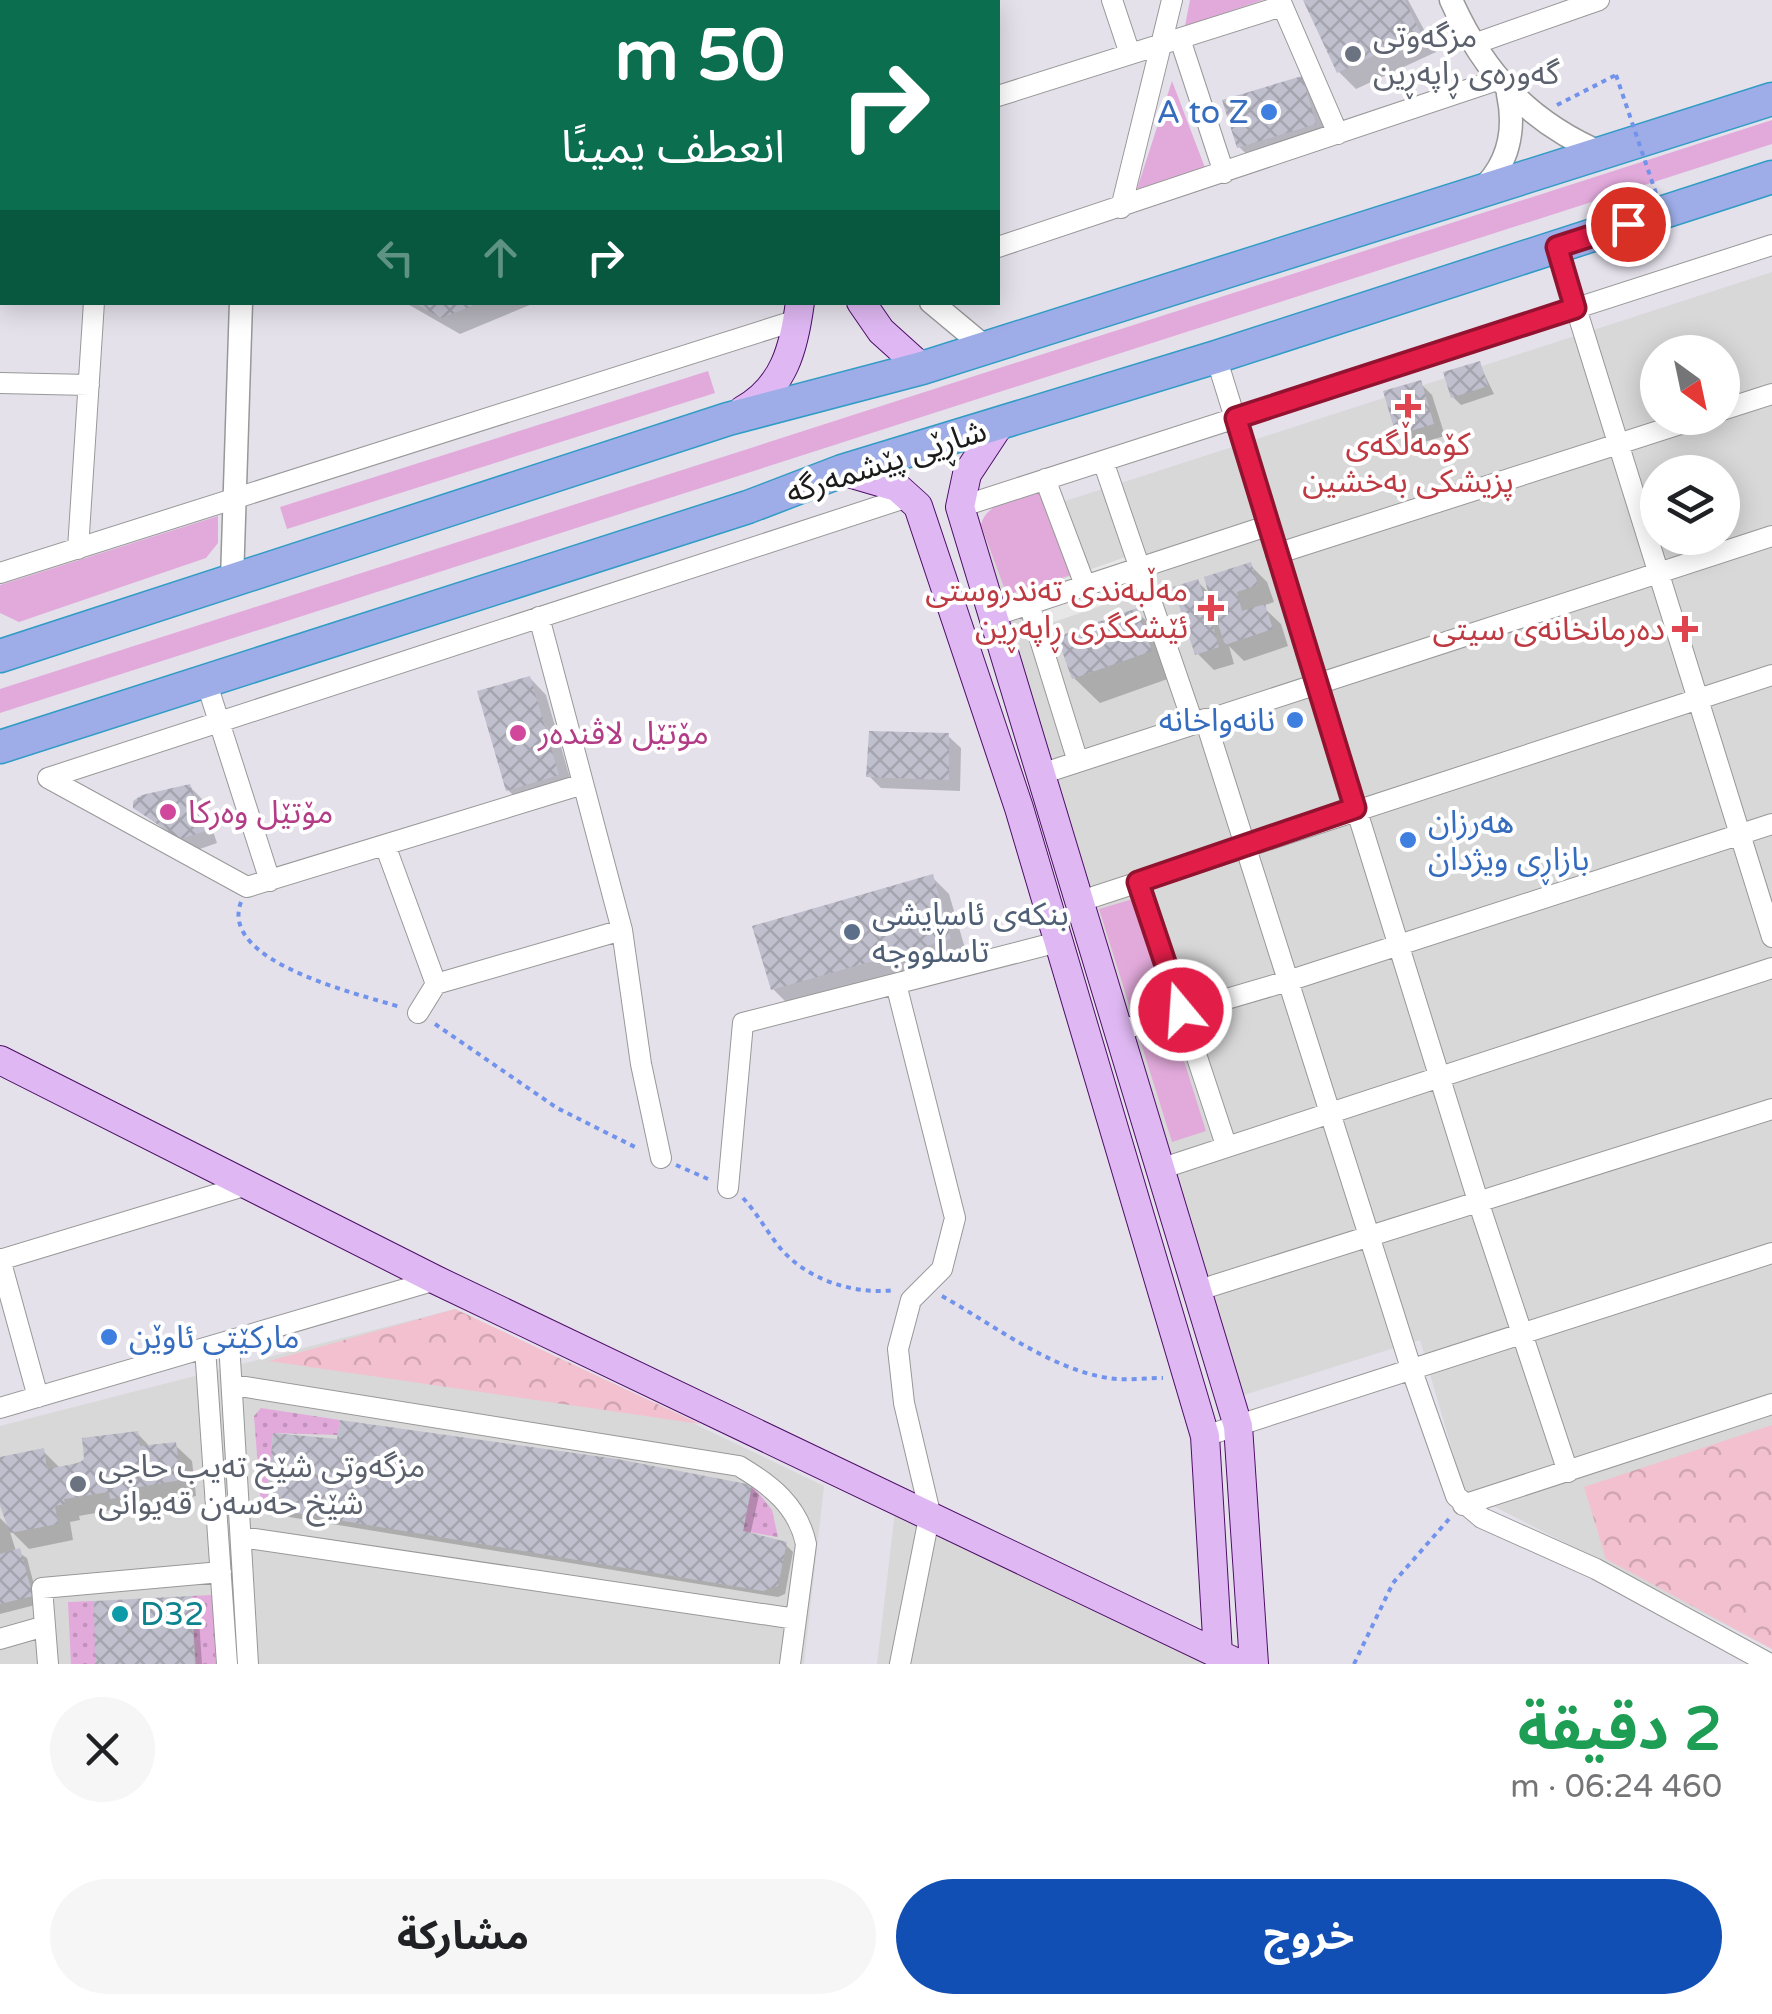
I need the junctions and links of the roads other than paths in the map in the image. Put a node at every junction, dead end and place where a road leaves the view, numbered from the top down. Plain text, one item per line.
1 (1112, 0) edge
2 (1172, 0) edge
3 (1451, 0) edge
4 (1599, 0) edge
5 (1281, 3) edge
6 (1171, 42) junction
7 (1474, 44) junction
8 (1130, 54) junction
9 (1503, 87) junction
10 (1000, 95) edge
11 (1772, 99) edge
12 (1338, 134) junction
13 (1604, 154) junction
14 (1224, 173) junction
15 (1772, 178) edge
16 (1472, 198) junction
17 (1121, 208) junction
18 (1772, 245) edge
19 (1000, 246) edge
20 (1557, 247) junction
21 (94, 305) edge
22 (241, 305) edge
23 (864, 305) edge
24 (935, 305) edge
25 (1575, 308) junction
26 (799, 312) edge
27 (985, 347) junction
28 (1216, 357) junction
29 (922, 368) junction
30 (0, 383) edge
31 (89, 385) junction
32 (1772, 394) edge
33 (1740, 404) edge
34 (1236, 418) junction
35 (728, 419) junction
36 (1000, 424) junction
37 (1645, 435) edge
38 (1616, 444) junction
39 (1103, 460) junction
40 (842, 471) junction
41 (1045, 479) junction
42 (911, 496) junction
43 (232, 498) junction
44 (960, 507) junction
45 (1268, 526) junction
46 (1772, 536) edge
47 (78, 549) junction
48 (1276, 554) junction
49 (1140, 567) junction
50 (0, 573) edge
51 (1657, 573) junction
52 (232, 580) junction
53 (1085, 585) junction
54 (1029, 604) junction
55 (993, 616) junction
56 (539, 617) junction
57 (8, 647) edge
58 (1772, 675) edge
59 (206, 681) junction
60 (1316, 682) junction
61 (1697, 699) junction
62 (1199, 721) junction
63 (220, 722) junction
64 (0, 747) edge
65 (1078, 762) junction
66 (1041, 774) junction
67 (580, 785) junction
68 (1355, 808) junction
69 (1772, 824) edge
70 (1740, 834) junction
71 (385, 845) junction
72 (1245, 846) junction
73 (270, 880) junction
74 (1138, 882) junction
75 (1081, 901) junction
76 (622, 930) junction
77 (1772, 937) edge
78 (1058, 942) junction
79 (1398, 946) junction
80 (1772, 968) edge
81 (1288, 981) junction
82 (436, 984) junction
83 (896, 984) junction
84 (1181, 1010) junction
85 (418, 1013) road end
86 (1120, 1030) junction
87 (0, 1060) edge
88 (1439, 1078) junction
89 (1772, 1110) edge
90 (1330, 1114) junction
91 (1226, 1145) junction
92 (661, 1158) road end
93 (1160, 1169) junction
94 (244, 1186) junction
95 (728, 1188) road end
96 (1478, 1201) junction
97 (1370, 1238) junction
98 (1772, 1253) edge
99 (0, 1260) edge
100 (436, 1280) junction
101 (1196, 1291) junction
102 (1519, 1331) junction
103 (229, 1342) junction
104 (205, 1348) junction
105 (1411, 1368) junction
106 (233, 1385) junction
107 (38, 1397) junction
108 (1772, 1404) edge
109 (0, 1408) edge
110 (1238, 1426) junction
111 (1205, 1436) junction
112 (1568, 1472) junction
113 (1463, 1505) junction
114 (930, 1514) junction
115 (241, 1538) junction
116 (220, 1572) junction
117 (796, 1618) junction
118 (45, 1626) junction
119 (0, 1639) edge
120 (1229, 1659) edge
121 (48, 1664) edge
122 (228, 1664) edge
123 (248, 1664) edge
124 (790, 1664) edge
125 (900, 1664) edge
126 (1254, 1664) edge
127 (1770, 1664) edge

1 - 8 street
2 - 6 street
3 - 7 street
4 - 7 street
5 - 6 street
5 - 12 street
6 - 8 street
6 - 14 street
6 - 17 street
7 - 9 street
8 - 10 street
9 - 12 street
9 - 13 street
9 - 16 street
11 - 13 highway
12 - 14 street
13 - 16 highway
14 - 17 street
15 - 20 highway, شاڕێی پێشمەرگە
16 - 27 highway
17 - 19 street
18 - 25 street
20 - 25 street
20 - 28 highway, شاڕێی پێشمەرگە
21 - 31 street
22 - 43 street
23 - 29 main road
24 - 27 street
25 - 34 street
25 - 38 street
26 - 35 main road
26 - 43 street
27 - 29 highway
28 - 34 street
28 - 36 highway, شاڕێی پێشمەرگە
29 - 35 highway
30 - 31 street
31 - 47 street
32 - 33 street
34 - 39 street
34 - 45 street
35 - 52 highway
36 - 40 highway, شاڕێی پێشمەرگە
36 - 44 main road
37 - 38 street
38 - 48 street
38 - 51 street
39 - 41 street
39 - 49 street
40 - 42 main road
40 - 59 highway, شاڕێی پێشمەرگە
41 - 44 street
41 - 53 street
42 - 56 street
42 - 78 main road
43 - 47 street
43 - 52 street
44 - 55 main road
45 - 48 street
45 - 49 street
46 - 51 street
47 - 50 street
48 - 60 street
49 - 53 street
49 - 62 street
51 - 60 street
51 - 61 street
52 - 57 highway
53 - 54 street
54 - 55 street
54 - 65 street
55 - 66 main road
56 - 63 street
56 - 67 street
58 - 61 street
59 - 63 street
59 - 64 highway, شاڕێی پێشمەرگە
60 - 62 street
60 - 68 street
61 - 68 street
61 - 70 street
62 - 65 street
62 - 72 street
63 - 73 street
63 - 73 street
65 - 66 street
66 - 75 main road
67 - 71 street
67 - 76 street
68 - 72 street
68 - 79 street
69 - 70 street
70 - 77 street
70 - 79 street
71 - 73 street
71 - 82 street
72 - 74 street
72 - 81 street
74 - 75 street
74 - 84 street
75 - 86 main road
76 - 82 street
76 - 92 street
78 - 83 street
78 - 111 main road
79 - 81 street
79 - 88 street
80 - 88 street
81 - 84 street
81 - 90 street
82 - 85 street
83 - 95 street
83 - 114 street
84 - 86 street
84 - 91 street
86 - 93 main road
87 - 94 main road
88 - 90 street
88 - 96 street
89 - 96 street
90 - 91 street
90 - 97 street
91 - 93 street
93 - 101 main road
94 - 99 street
94 - 100 main road
96 - 97 street
96 - 102 street
97 - 101 street
97 - 105 street
98 - 102 street
99 - 107 street
100 - 103 street
100 - 114 main road
101 - 110 main road
102 - 105 street
102 - 112 street
103 - 104 street
103 - 106 street
104 - 107 street
104 - 116 street
105 - 110 street
105 - 113 street
106 - 115 street
106 - 117 street
107 - 109 street
108 - 112 street
110 - 111 street
110 - 126 main road
111 - 120 main road
112 - 113 street
113 - 127 street
114 - 120 main road
114 - 125 street
115 - 117 street
115 - 123 street
116 - 118 street
116 - 122 street
117 - 124 street
118 - 119 street
118 - 121 street

